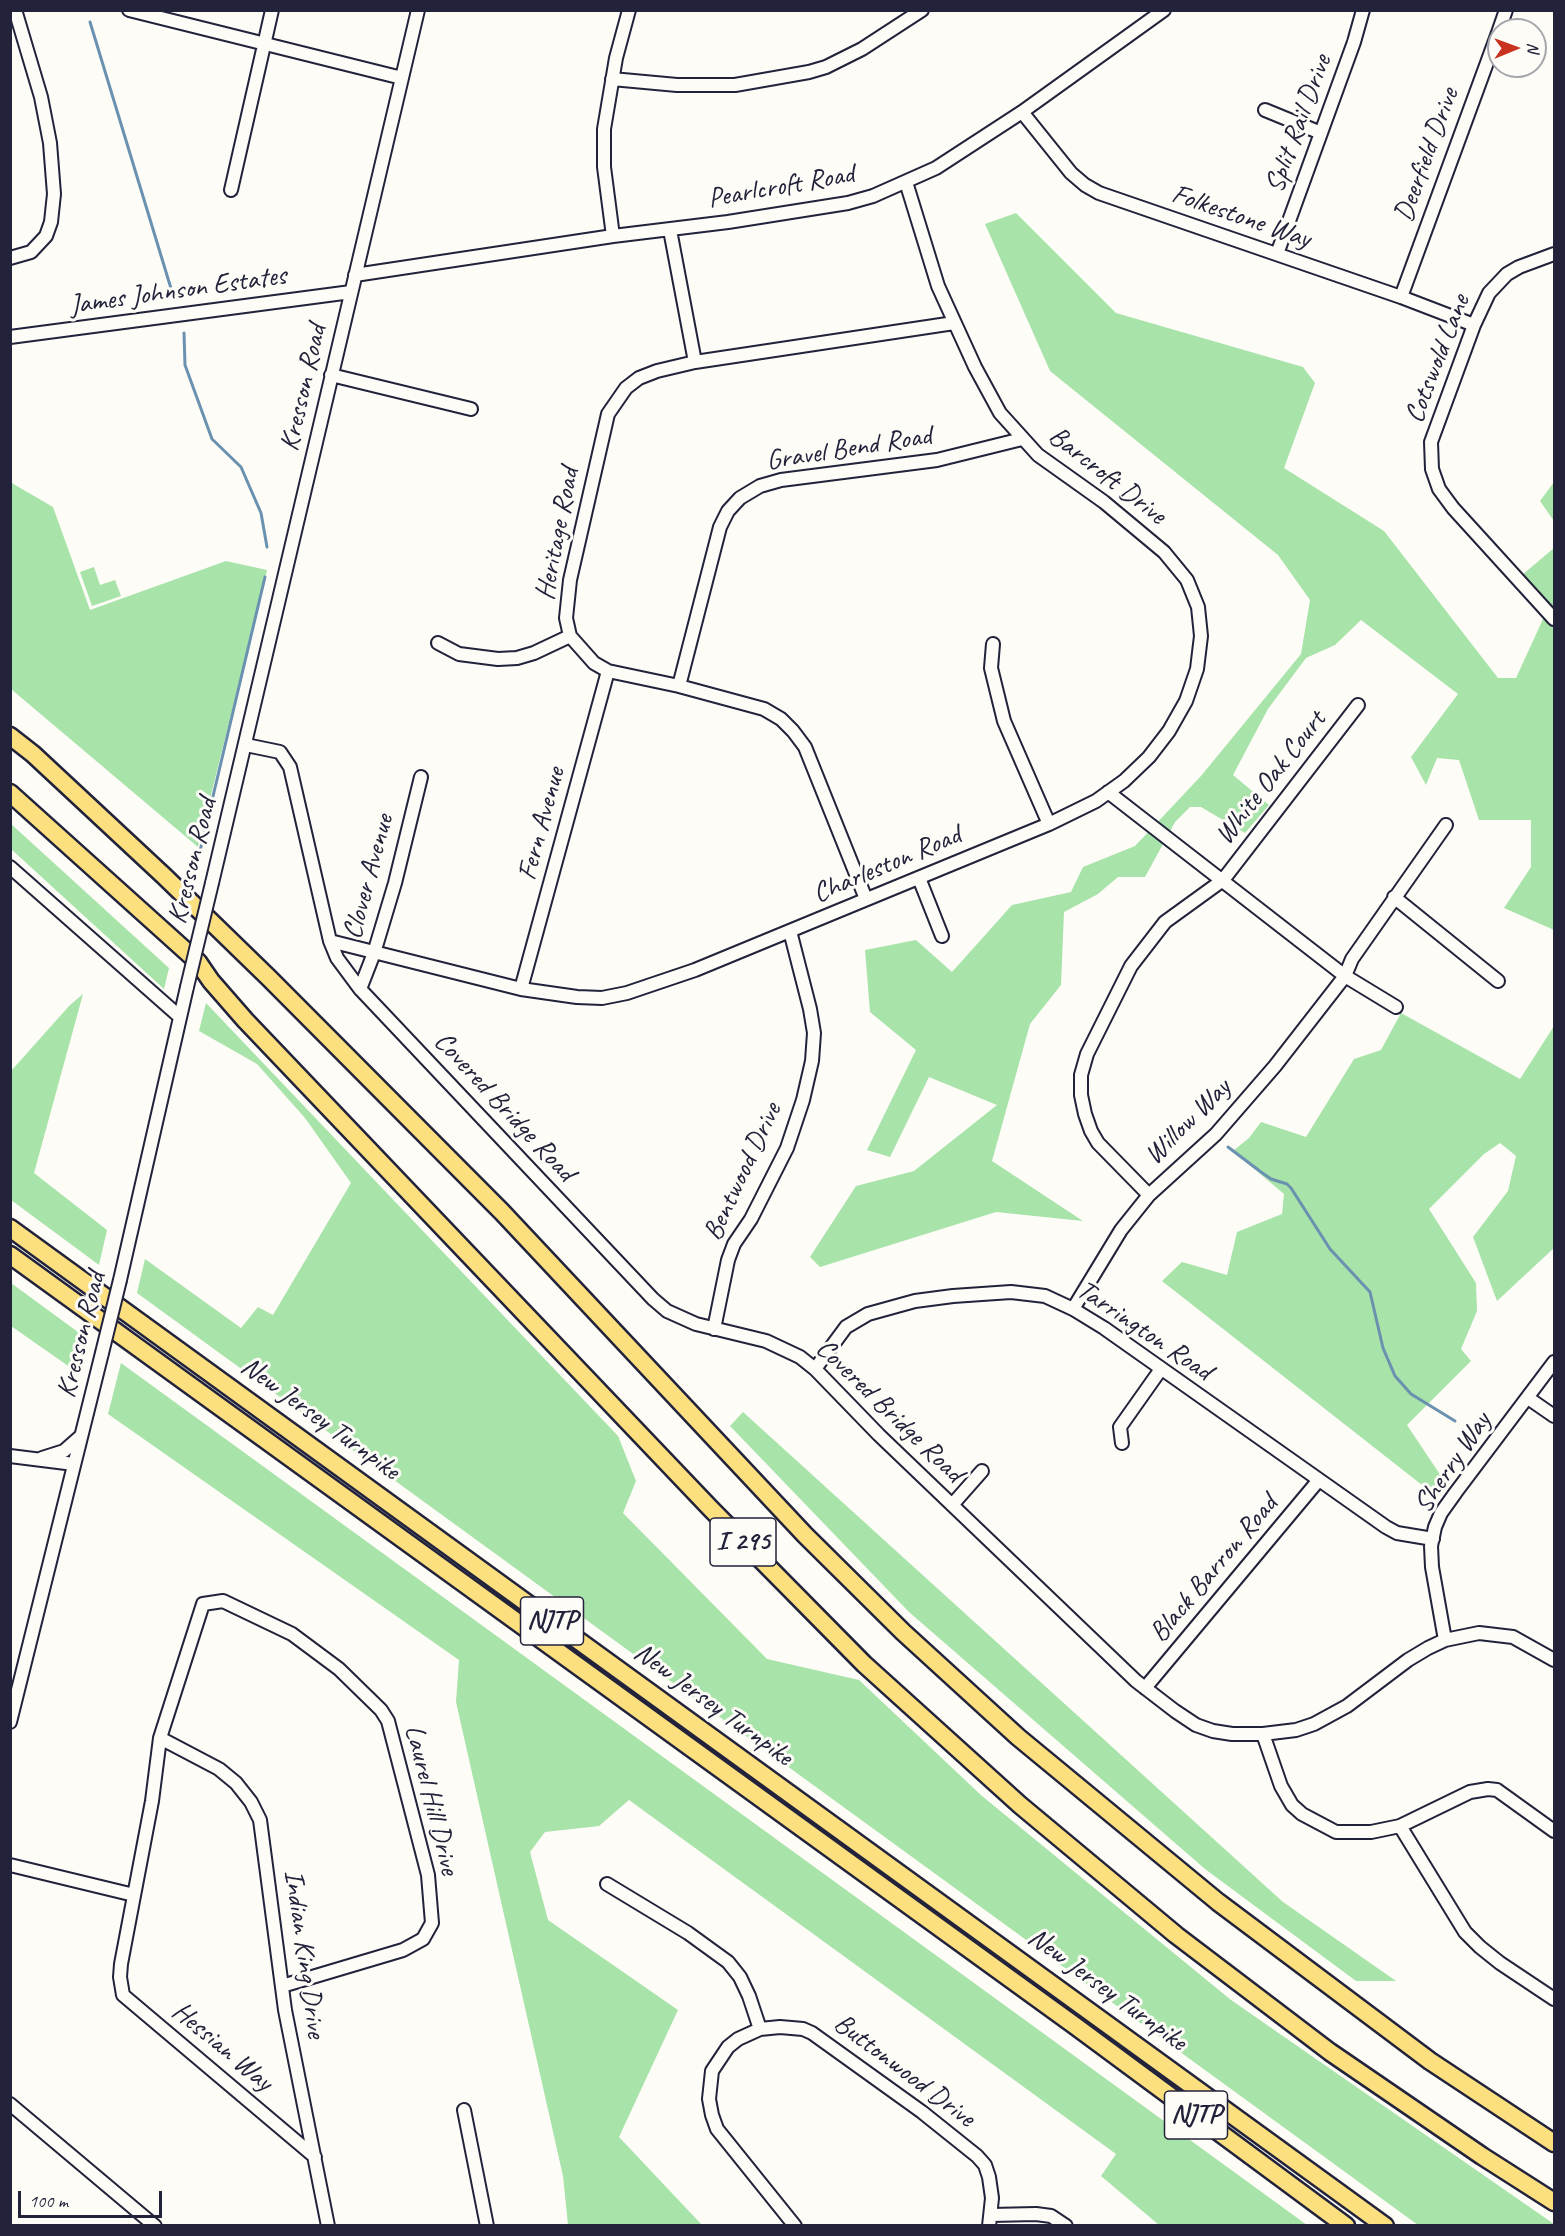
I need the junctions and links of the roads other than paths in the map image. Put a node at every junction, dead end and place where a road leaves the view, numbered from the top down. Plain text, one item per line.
1 (29, 10) edge
2 (129, 10) edge
3 (187, 10) edge
4 (272, 10) edge
5 (418, 10) edge
6 (628, 10) edge
7 (922, 10) edge
8 (1363, 10) edge
9 (1160, 11) edge
10 (13, 14) edge
11 (190, 24) junction
12 (264, 44) junction
13 (1487, 63) edge
14 (402, 78) junction
15 (612, 80) junction
16 (1265, 110) dead end
17 (1022, 112) junction
18 (1322, 133) junction
19 (906, 182) junction
20 (231, 190) dead end
21 (670, 230) junction
22 (614, 236) junction
23 (1277, 254) junction
24 (1554, 254) edge
25 (10, 258) edge
26 (355, 275) junction
27 (351, 292) junction
28 (1401, 297) junction
29 (954, 323) junction
30 (1474, 325) junction
31 (10, 337) edge
32 (695, 362) junction
33 (331, 375) junction
34 (471, 409) dead end
35 (1022, 439) junction
36 (1554, 619) edge
37 (570, 636) junction
38 (438, 643) dead end
39 (993, 644) dead end
40 (608, 671) junction
41 (679, 686) junction
42 (1358, 705) dead end
43 (10, 736) edge
44 (246, 745) junction
45 (421, 777) dead end
46 (1108, 792) junction
47 (10, 793) edge
48 (1049, 824) junction
49 (1446, 825) dead end
50 (10, 867) edge
51 (919, 878) junction
52 (1223, 880) junction
53 (1394, 897) junction
54 (866, 899) junction
55 (790, 931) junction
56 (942, 936) dead end
57 (330, 941) junction
58 (374, 953) junction
59 (1345, 976) junction
60 (1498, 981) dead end
61 (360, 989) junction
62 (521, 989) junction
63 (1396, 1007) dead end
64 (180, 1017) junction
65 (1149, 1195) junction
66 (10, 1228) edge
67 (10, 1255) edge
68 (1073, 1309) junction
69 (714, 1329) junction
70 (1554, 1362) edge
71 (815, 1369) junction
72 (1161, 1369) junction
73 (1528, 1398) junction
74 (1554, 1416) edge
75 (82, 1435) junction
76 (1122, 1443) dead end
77 (10, 1456) edge
78 (36, 1460) junction
79 (74, 1464) junction
80 (982, 1471) dead end
81 (1318, 1481) junction
82 (952, 1505) junction
83 (1433, 1539) junction
84 (1445, 1640) junction
85 (1554, 1660) edge
86 (1145, 1688) junction
87 (10, 1722) edge
88 (1263, 1734) junction
89 (160, 1738) junction
90 (1400, 1826) junction
91 (1554, 1831) edge
92 (10, 1865) edge
93 (607, 1884) dead end
94 (135, 1895) junction
95 (121, 1964) joint
96 (282, 1986) junction
97 (1554, 1999) edge
98 (760, 2029) junction
99 (10, 2104) edge
100 (464, 2110) dead end
101 (1554, 2144) edge
102 (315, 2157) junction
103 (1554, 2202) edge
104 (990, 2220) edge
105 (155, 2226) edge
106 (328, 2226) edge
107 (487, 2226) edge
108 (795, 2226) edge
109 (1066, 2226) edge
110 (1346, 2226) edge
111 (1385, 2226) edge

1 - 10 street
2 - 11 street
3 - 11 street
4 - 12 street
5 - 14 street, Kresson Road
6 - 15 street
7 - 15 street
8 - 18 street, Split Rail Drive
9 - 17 street, Pearlcroft Road
10 - 25 street
11 - 12 street
12 - 14 street
12 - 20 street
13 - 28 street, Deerfield Drive
14 - 26 street, Kresson Road
15 - 22 street
16 - 18 street
17 - 19 street, Pearlcroft Road
17 - 23 street, Folkestone Way
18 - 23 street, Split Rail Drive
19 - 21 street, Pearlcroft Road
19 - 29 street, Barcroft Drive
21 - 22 street, Pearlcroft Road
21 - 32 street
22 - 26 street, Pearlcroft Road
23 - 28 street, Folkestone Way
24 - 30 street, Cotswold Lane
26 - 27 street, Kresson Road
27 - 31 street, James Johnson Estates
27 - 33 street, Kresson Road
28 - 30 street, Folkestone Way
29 - 32 street, Heritage Road
29 - 35 street, Barcroft Drive
30 - 36 street, Cotswold Lane
32 - 37 street, Heritage Road
33 - 34 street
33 - 44 street, Kresson Road
35 - 41 street, Gravel Bend Road
35 - 46 street, Barcroft Drive
37 - 38 street
37 - 40 street, Heritage Road
39 - 48 street
40 - 41 street, Heritage Road
40 - 62 street, Fern Avenue
41 - 54 street, Heritage Road
42 - 52 street, White Oak Court
43 - 101 highway, I 295
44 - 57 street, Covered Bridge Road
44 - 64 street, Kresson Road, bridge
45 - 58 street, Clover Avenue
46 - 48 street, Charleston Road
46 - 52 street
47 - 103 highway, I 295
48 - 51 street, Charleston Road
49 - 53 street, Willow Way
50 - 64 street
51 - 54 street, Charleston Road
51 - 56 street
52 - 59 street
52 - 65 street, White Oak Court
53 - 59 street, Willow Way
53 - 60 street
54 - 55 street, Charleston Road
55 - 62 street, Charleston Road
55 - 69 street, Bentwood Drive
57 - 58 street, Charleston Road
57 - 61 street, Covered Bridge Road
58 - 61 street, Clover Avenue
58 - 62 street, Charleston Road
59 - 63 street
59 - 65 street, Willow Way
61 - 69 street, Covered Bridge Road
64 - 75 street, Kresson Road, bridge
65 - 68 street, Willow Way
66 - 111 highway, New Jersey Turnpike / NJTP
67 - 110 highway, New Jersey Turnpike / NJTP
68 - 71 street, Tarrington Road
68 - 72 street, Tarrington Road
69 - 71 street, Covered Bridge Road
70 - 73 street, Sherry Way
71 - 82 street, Covered Bridge Road
72 - 76 street
72 - 81 street, Tarrington Road
73 - 74 street
73 - 83 street, Sherry Way
75 - 78 street
75 - 79 street, Kresson Road
77 - 78 street
78 - 79 street
79 - 87 street, Kresson Road
80 - 82 street
81 - 83 street, Tarrington Road
81 - 86 street, Black Barron Road
82 - 86 street, Covered Bridge Road
83 - 84 street, Sherry Way
84 - 85 street, Covered Bridge Road
84 - 88 street, Covered Bridge Road
86 - 88 street, Covered Bridge Road
88 - 90 street
89 - 94 street, Laurel Hill Drive
89 - 96 street, Indian King Drive
89 - 96 street, Laurel Hill Drive
90 - 91 street
90 - 97 street
92 - 94 street
93 - 98 street
94 - 95 street, Laurel Hill Drive
95 - 102 street, Hessian Way
96 - 102 street, Indian King Drive
98 - 104 street, Buttonwood Drive
98 - 108 street, Buttonwood Drive
99 - 105 street
100 - 107 street
102 - 106 street, Indian King Drive
104 - 109 street

